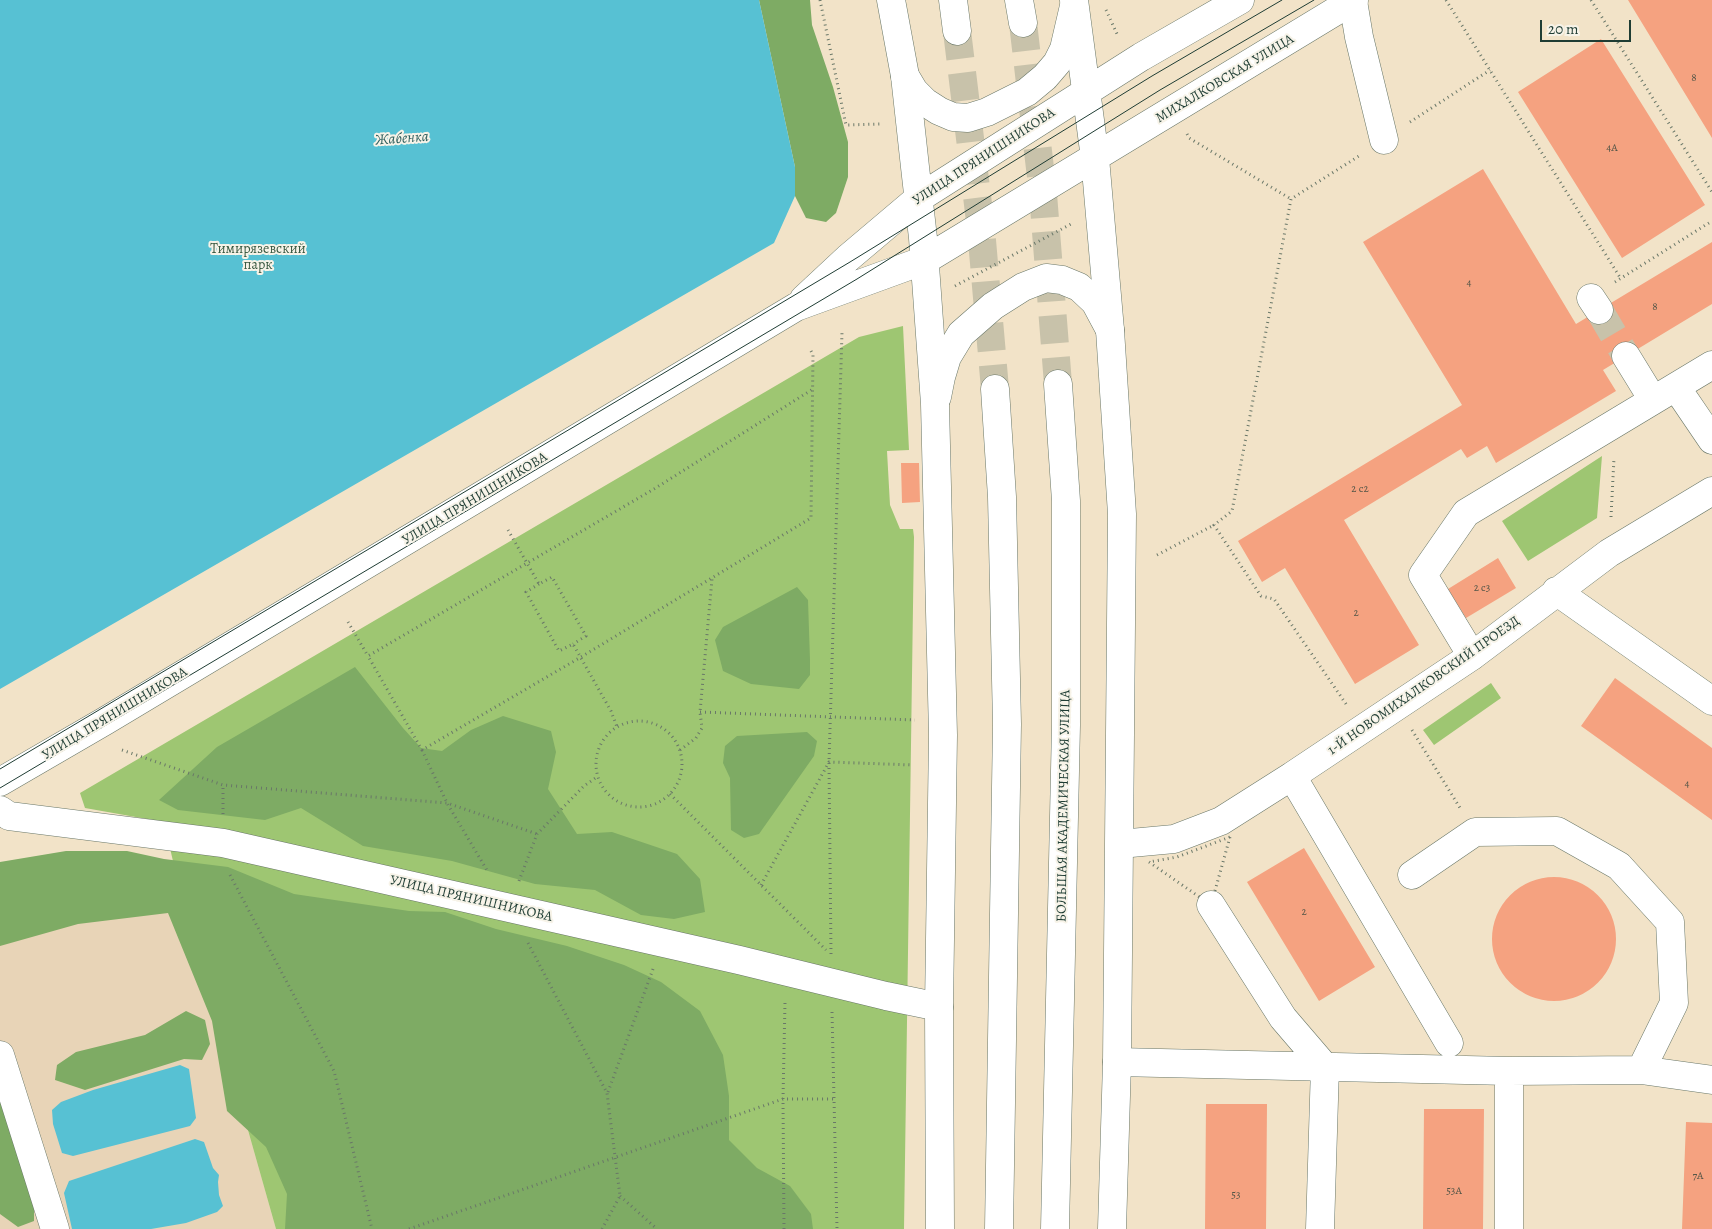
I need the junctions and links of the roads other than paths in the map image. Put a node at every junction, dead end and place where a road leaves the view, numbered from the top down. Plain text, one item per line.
1 (891, 0) edge
2 (953, 0) edge
3 (1240, 0) edge
4 (1354, 0) edge
5 (1074, 1) edge
6 (958, 31) tunnel mouth
7 (905, 76) junction
8 (1086, 92) junction
9 (1384, 140) road end
10 (1096, 158) junction
11 (919, 198) junction
12 (925, 260) junction
13 (796, 307) junction
14 (1110, 330) junction
15 (1626, 356) tunnel mouth
16 (1712, 365) edge
17 (1058, 384) tunnel mouth
18 (995, 389) tunnel mouth
19 (1664, 393) junction
20 (936, 404) junction
21 (1712, 440) edge
22 (1712, 491) edge
23 (1556, 591) junction
24 (1472, 656) junction
25 (1712, 701) edge
26 (1292, 776) junction
27 (0, 782) edge
28 (0, 810) edge
29 (1120, 844) junction
30 (1412, 875) dead end
31 (1211, 905) road end
32 (939, 1007) junction
33 (1449, 1043) dead end
34 (0, 1055) edge
35 (1117, 1062) junction
36 (1325, 1067) junction
37 (1641, 1070) junction
38 (1509, 1071) junction
39 (1712, 1080) edge
40 (55, 1229) edge
41 (940, 1229) edge
42 (999, 1229) edge
43 (1055, 1229) edge
44 (1112, 1229) edge
45 (1320, 1229) edge
46 (1509, 1229) edge

1 - 7 main road
2 - 6 main road
3 - 8 main road
4 - 9 main road
4 - 10 main road, МИХАЛКОВСКАЯ УЛИЦА
5 - 7 main road
5 - 8 main road
7 - 11 main road
8 - 10 main road
8 - 11 main road, УЛИЦА ПРЯНИШНИКОВА
10 - 12 main road, УЛИЦА ПРЯНИШНИКОВА
10 - 14 main road
11 - 12 main road
11 - 13 main road, УЛИЦА ПРЯНИШНИКОВА
12 - 13 main road, УЛИЦА ПРЯНИШНИКОВА
12 - 20 main road
13 - 27 main road, УЛИЦА ПРЯНИШНИКОВА
14 - 20 main road
14 - 29 main road
15 - 19 main road
16 - 19 main road
17 - 43 main road, БОЛЬШАЯ АКАДЕМИЧЕСКАЯ УЛИЦА
18 - 42 main road
19 - 21 main road
19 - 24 main road
20 - 32 main road
22 - 23 main road, 1-Й НОВОМИХАЛКОВСКИЙ ПРОЕЗД
23 - 24 main road, 1-Й НОВОМИХАЛКОВСКИЙ ПРОЕЗД
23 - 25 main road
24 - 26 main road, 1-Й НОВОМИХАЛКОВСКИЙ ПРОЕЗД
26 - 29 main road, 1-Й НОВОМИХАЛКОВСКИЙ ПРОЕЗД
26 - 33 main road
28 - 32 main road, УЛИЦА ПРЯНИШНИКОВА
29 - 35 main road
30 - 37 main road
31 - 36 main road
32 - 41 main road
34 - 40 main road
35 - 36 main road
35 - 44 main road
36 - 38 main road
36 - 45 main road
37 - 38 main road
37 - 39 main road
38 - 46 main road

